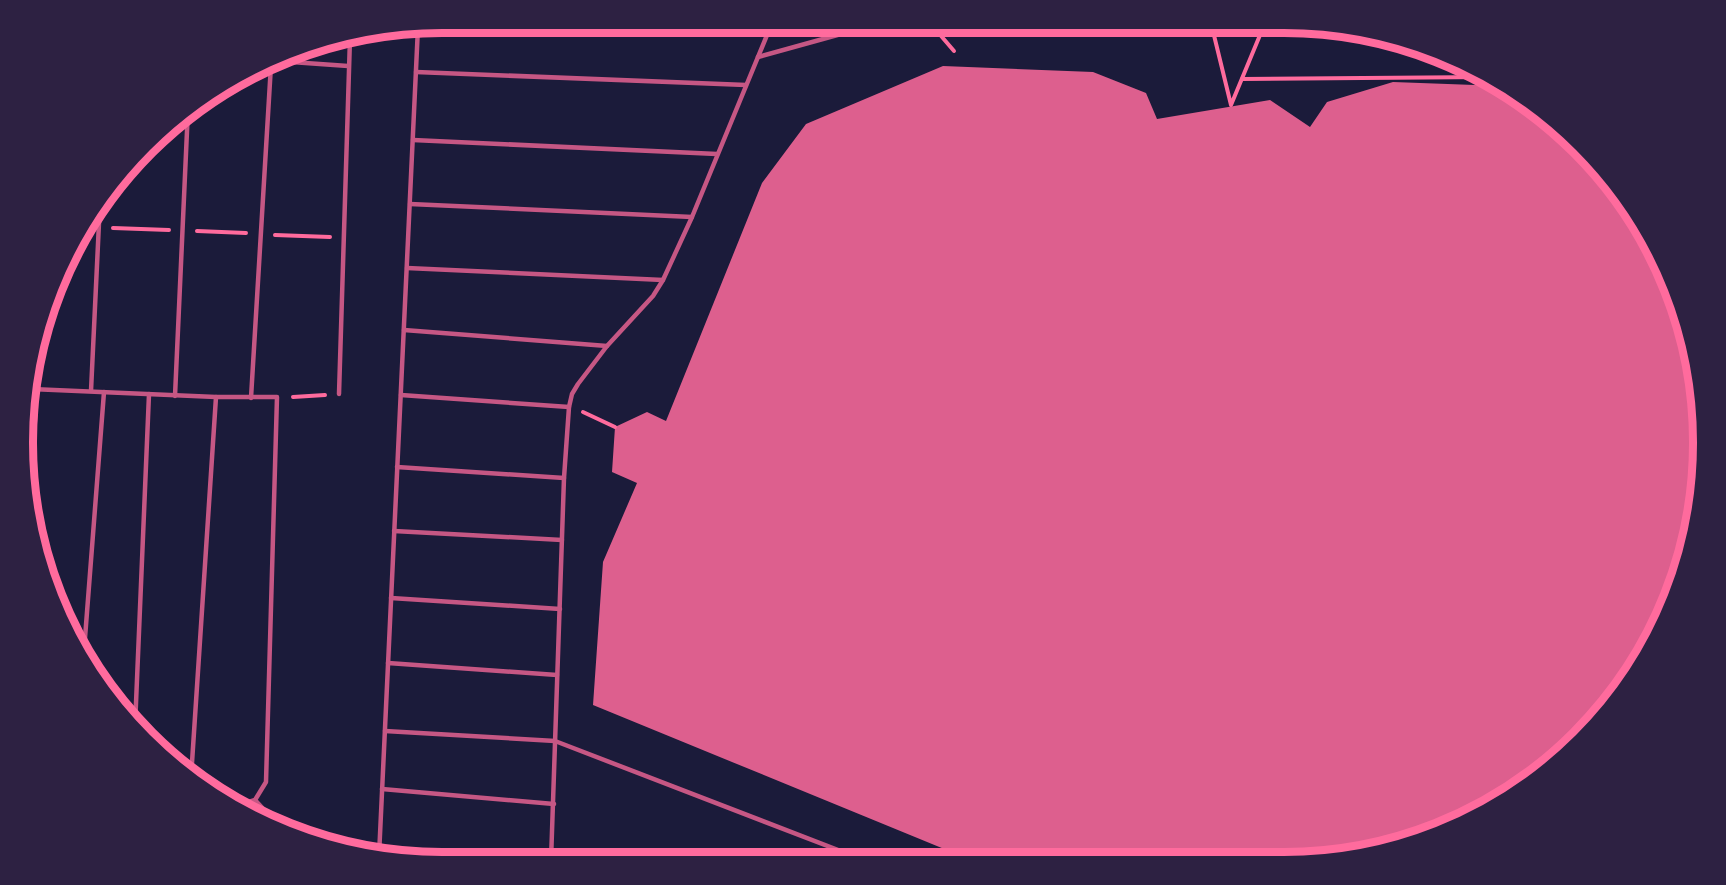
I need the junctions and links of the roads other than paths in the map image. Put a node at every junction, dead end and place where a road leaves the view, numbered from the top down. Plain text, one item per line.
1 (768, 33) edge
2 (843, 33) edge
3 (418, 34) edge
4 (350, 44) edge
5 (758, 57) junction
6 (291, 62) edge
7 (348, 66) junction
8 (271, 71) edge
9 (416, 72) junction
10 (746, 85) junction
11 (187, 123) edge
12 (413, 140) junction
13 (717, 154) junction
14 (410, 204) junction
15 (692, 217) junction
16 (99, 219) edge
17 (407, 268) junction
18 (663, 280) junction
19 (404, 330) junction
20 (607, 346) junction
21 (37, 390) edge
22 (91, 391) junction
23 (104, 392) junction
24 (149, 394) junction
25 (339, 394) road end
26 (401, 395) junction
27 (175, 396) junction
28 (216, 397) junction
29 (251, 398) junction
30 (569, 406) junction
31 (397, 467) junction
32 (564, 478) junction
33 (394, 531) junction
34 (562, 540) junction
35 (391, 598) junction
36 (560, 609) junction
37 (85, 641) edge
38 (388, 663) junction
39 (557, 675) junction
40 (136, 714) edge
41 (385, 731) junction
42 (555, 741) junction
43 (192, 766) edge
44 (382, 789) junction
45 (255, 800) junction
46 (247, 802) edge
47 (554, 804) junction
48 (266, 812) edge
49 (379, 847) edge
50 (551, 852) edge
51 (843, 852) edge

1 - 5 lane
2 - 5 lane
3 - 9 lane
4 - 7 lane
5 - 10 lane
6 - 7 lane
7 - 25 lane
8 - 29 lane
9 - 10 lane
9 - 12 lane
10 - 13 lane
11 - 27 lane
12 - 13 lane
12 - 14 lane
13 - 15 lane
14 - 15 lane
14 - 17 lane
15 - 18 lane
16 - 22 lane
17 - 18 lane
17 - 19 lane
18 - 20 lane
19 - 20 lane
19 - 26 lane
20 - 30 lane
21 - 22 lane
22 - 23 lane
23 - 24 lane
23 - 37 lane
24 - 27 lane
24 - 40 lane
26 - 30 lane
26 - 31 lane
27 - 28 lane
28 - 29 lane
28 - 43 lane
29 - 45 lane
30 - 32 lane
31 - 32 lane
31 - 33 lane
32 - 34 lane
33 - 34 lane
33 - 35 lane
34 - 36 lane
35 - 36 lane
35 - 38 lane
36 - 39 lane
38 - 39 lane
38 - 41 lane
39 - 42 lane
41 - 42 lane
41 - 44 lane
42 - 47 lane
42 - 51 lane
44 - 47 lane
44 - 49 lane
45 - 46 lane
45 - 48 lane
47 - 50 lane

